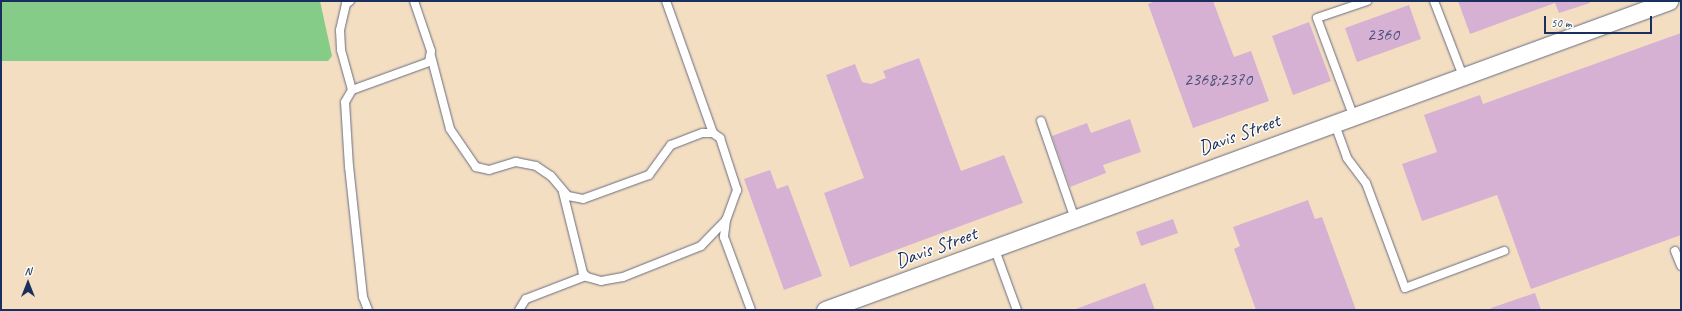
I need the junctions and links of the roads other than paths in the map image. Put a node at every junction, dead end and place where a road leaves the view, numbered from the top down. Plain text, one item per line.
1 (350, 1) edge
2 (414, 1) edge
3 (666, 1) edge
4 (1367, 1) edge
5 (1434, 1) edge
6 (1669, 1) edge
7 (432, 56) junction
8 (1463, 76) junction
9 (352, 90) junction
10 (1353, 115) junction
11 (1041, 121) dead end
12 (1334, 122) junction
13 (713, 133) junction
14 (563, 192) junction
15 (726, 220) junction
16 (1076, 220) junction
17 (994, 250) junction
18 (1504, 251) dead end
19 (1675, 251) dead end
20 (1681, 266) edge
21 (586, 276) junction
22 (829, 309) edge
23 (368, 310) edge
24 (519, 310) edge
25 (751, 310) edge
26 (1017, 310) edge

1 - 9 lane
2 - 7 lane
3 - 13 lane
4 - 10 lane
5 - 8 lane
6 - 8 street, Davis Street
7 - 9 lane
7 - 14 lane
8 - 10 street, Davis Street
9 - 23 lane
10 - 12 street, Davis Street
11 - 16 lane
12 - 16 street, Davis Street
12 - 18 lane
13 - 14 lane
13 - 15 lane
14 - 21 lane
15 - 21 lane
15 - 25 lane
16 - 17 street, Davis Street
17 - 22 street, Davis Street
17 - 26 lane
19 - 20 lane
21 - 24 lane

